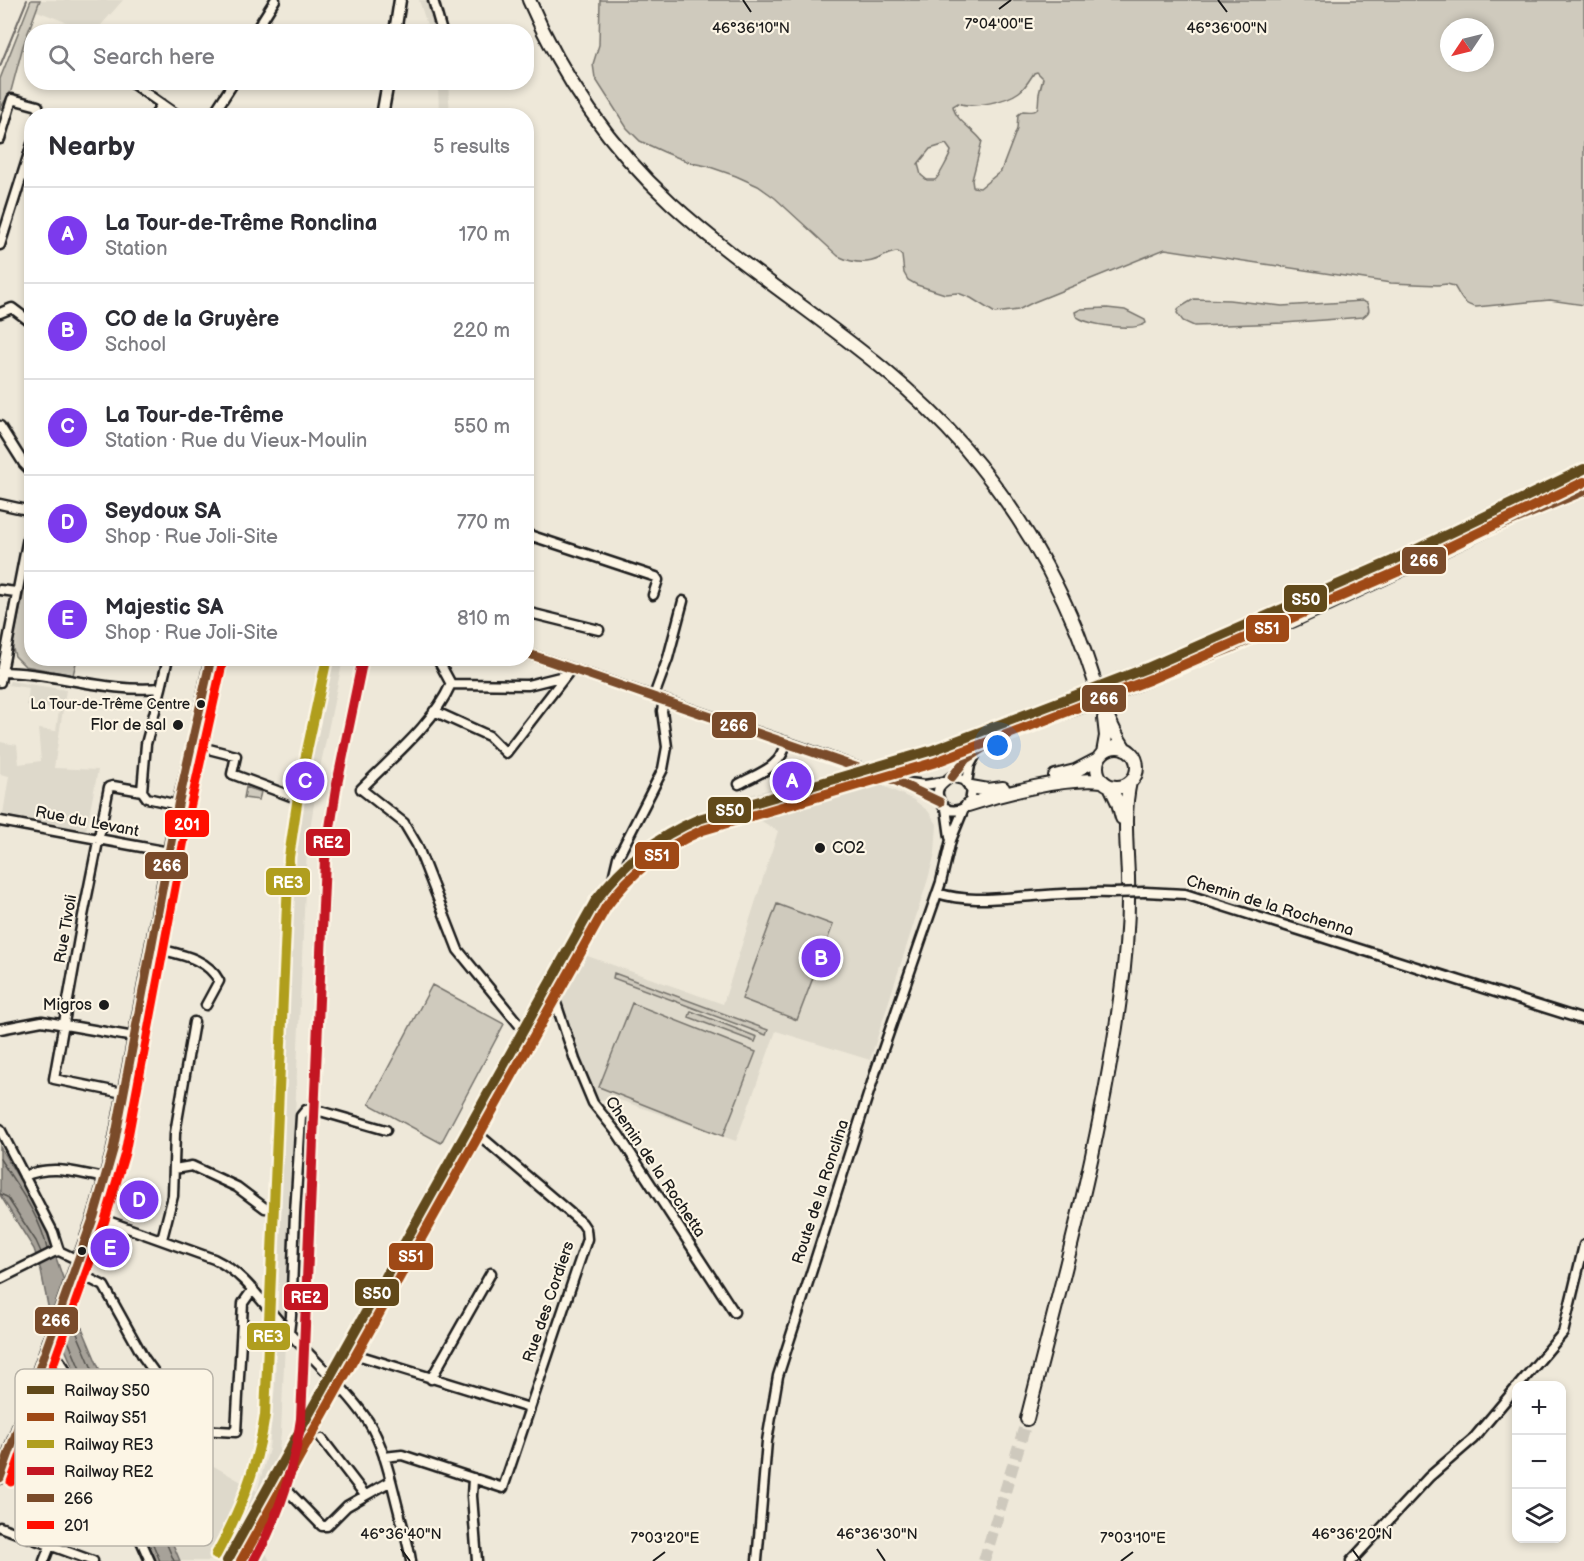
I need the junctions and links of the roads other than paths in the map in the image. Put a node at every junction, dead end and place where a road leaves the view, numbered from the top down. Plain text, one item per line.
1 (274, 0) edge
2 (400, 0) edge
3 (434, 0) edge
4 (529, 0) edge
5 (260, 24) edge
6 (396, 24) edge
7 (440, 24) edge
8 (142, 90) edge
9 (229, 90) edge
10 (386, 90) edge
11 (162, 104) junction
12 (38, 108) edge
13 (159, 108) edge
14 (168, 108) edge
15 (217, 108) edge
16 (383, 108) edge
17 (0, 139) edge
18 (24, 169) edge
19 (0, 245) edge
20 (0, 313) edge
21 (24, 317) edge
22 (0, 426) edge
23 (24, 464) edge
24 (1584, 491) edge
25 (0, 504) edge
26 (24, 509) edge
27 (534, 536) edge
28 (24, 554) edge
29 (0, 590) edge
30 (16, 592) junction
31 (653, 596) dead end
32 (683, 601) dead end
33 (534, 614) edge
34 (598, 630) dead end
35 (534, 656) edge
36 (166, 666) edge
37 (209, 666) edge
38 (441, 666) edge
39 (571, 669) junction
40 (1, 672) edge
41 (564, 676) junction
42 (0, 682) edge
43 (451, 684) junction
44 (161, 688) junction
45 (654, 696) junction
46 (664, 700) junction
47 (434, 711) junction
48 (1104, 711) junction
49 (787, 742) junction
50 (193, 745) junction
51 (1125, 748) junction
52 (979, 750) junction
53 (1101, 756) junction
54 (952, 777) junction
55 (896, 781) junction
56 (1130, 782) junction
57 (943, 783) junction
58 (1106, 783) junction
59 (739, 784) dead end
60 (969, 784) junction
61 (142, 791) junction
62 (296, 798) dead end
63 (178, 805) junction
64 (943, 805) junction
65 (966, 807) junction
66 (0, 820) edge
67 (1125, 827) junction
68 (98, 839) junction
69 (951, 840) junction
70 (169, 852) junction
71 (937, 893) junction
72 (151, 947) junction
73 (554, 997) junction
74 (206, 1005) dead end
75 (1584, 1020) edge
76 (194, 1022) dead end
77 (64, 1024) junction
78 (0, 1029) edge
79 (134, 1036) junction
80 (532, 1040) dead end
81 (123, 1093) junction
82 (0, 1129) edge
83 (386, 1130) dead end
84 (478, 1134) junction
85 (174, 1169) junction
86 (24, 1176) junction
87 (106, 1178) junction
88 (265, 1208) dead end
89 (94, 1216) junction
90 (162, 1239) junction
91 (1584, 1245) edge
92 (56, 1252) junction
93 (76, 1265) junction
94 (491, 1273) dead end
95 (0, 1279) edge
96 (253, 1289) junction
97 (734, 1312) dead end
98 (289, 1332) junction
99 (46, 1350) junction
100 (39, 1369) edge
101 (65, 1369) edge
102 (152, 1369) edge
103 (431, 1378) junction
104 (1522, 1381) edge
105 (1512, 1393) edge
106 (529, 1408) junction
107 (1027, 1419) tunnel mouth
108 (213, 1431) edge
109 (15, 1436) edge
110 (322, 1439) dead end
111 (384, 1457) junction
112 (0, 1478) edge
113 (473, 1478) junction
114 (391, 1481) junction
115 (285, 1488) dead end
116 (365, 1495) junction
117 (0, 1527) edge
118 (15, 1533) edge
119 (50, 1546) joint
120 (143, 1546) edge
121 (44, 1561) edge
122 (93, 1561) edge
123 (150, 1561) edge
124 (411, 1561) edge
125 (477, 1561) edge
126 (757, 1561) edge
127 (1351, 1561) edge

1 - 5 street
2 - 6 main road
3 - 7 street
4 - 48 highway
8 - 11 street
9 - 15 street
10 - 16 main road
11 - 13 street
11 - 14 street
12 - 17 street
18 - 19 street
20 - 21 street
22 - 23 street
24 - 52 street, bridge
25 - 26 street
27 - 31 street
28 - 30 street
29 - 30 street
30 - 40 street
32 - 45 street
33 - 34 street
35 - 39 street
36 - 44 street
37 - 50 main road
38 - 43 street
39 - 41 street
39 - 45 street
40 - 42 street
40 - 44 street
41 - 43 street
41 - 47 street
43 - 47 street
44 - 61 street
45 - 46 street
46 - 49 street
46 - 73 street
47 - 73 street
48 - 51 highway
48 - 53 highway
49 - 55 street
49 - 59 street
50 - 62 street
50 - 63 main road
51 - 53 highway
51 - 56 highway
52 - 54 street
52 - 60 street
53 - 58 highway
53 - 60 highway
54 - 57 street
54 - 60 street
55 - 57 street
55 - 64 street
56 - 58 highway
56 - 67 highway
57 - 64 street
58 - 65 highway
58 - 67 highway
60 - 65 street
61 - 63 street
61 - 68 street, Rue Tivoli
63 - 70 main road
64 - 65 street
64 - 69 street
65 - 69 street, Route de la Ronclina
66 - 68 street, Rue du Levant
67 - 107 highway
68 - 70 street, Rue du Levant
68 - 77 street, Rue Tivoli
69 - 71 street, Route de la Ronclina
70 - 72 main road
71 - 75 street, Chemin de la Rochenna, bridge
71 - 126 street, Route de la Ronclina
72 - 74 street
72 - 79 main road
73 - 97 street, Chemin de la Rochetta
76 - 85 street
77 - 78 street
77 - 79 street
77 - 81 street, Rue Tivoli
79 - 81 main road
80 - 84 street
81 - 87 main road
82 - 86 street
83 - 98 street
84 - 103 street
84 - 106 street, Rue des Cordiers
85 - 88 street
85 - 90 street
86 - 87 street
86 - 92 street
87 - 89 main road
89 - 90 street
89 - 93 main road
90 - 96 street
91 - 104 street
92 - 93 street
92 - 95 street
93 - 99 main road
93 - 102 street
94 - 103 street
96 - 98 street
96 - 108 street
98 - 111 street
99 - 100 main road
99 - 101 street
103 - 106 street
105 - 127 street
106 - 113 street, Rue des Cordiers
109 - 112 main road
110 - 116 street
111 - 113 street
111 - 114 street
113 - 125 street
114 - 116 street
114 - 124 street
115 - 116 street
117 - 118 street
119 - 121 street
119 - 122 street
120 - 123 street

